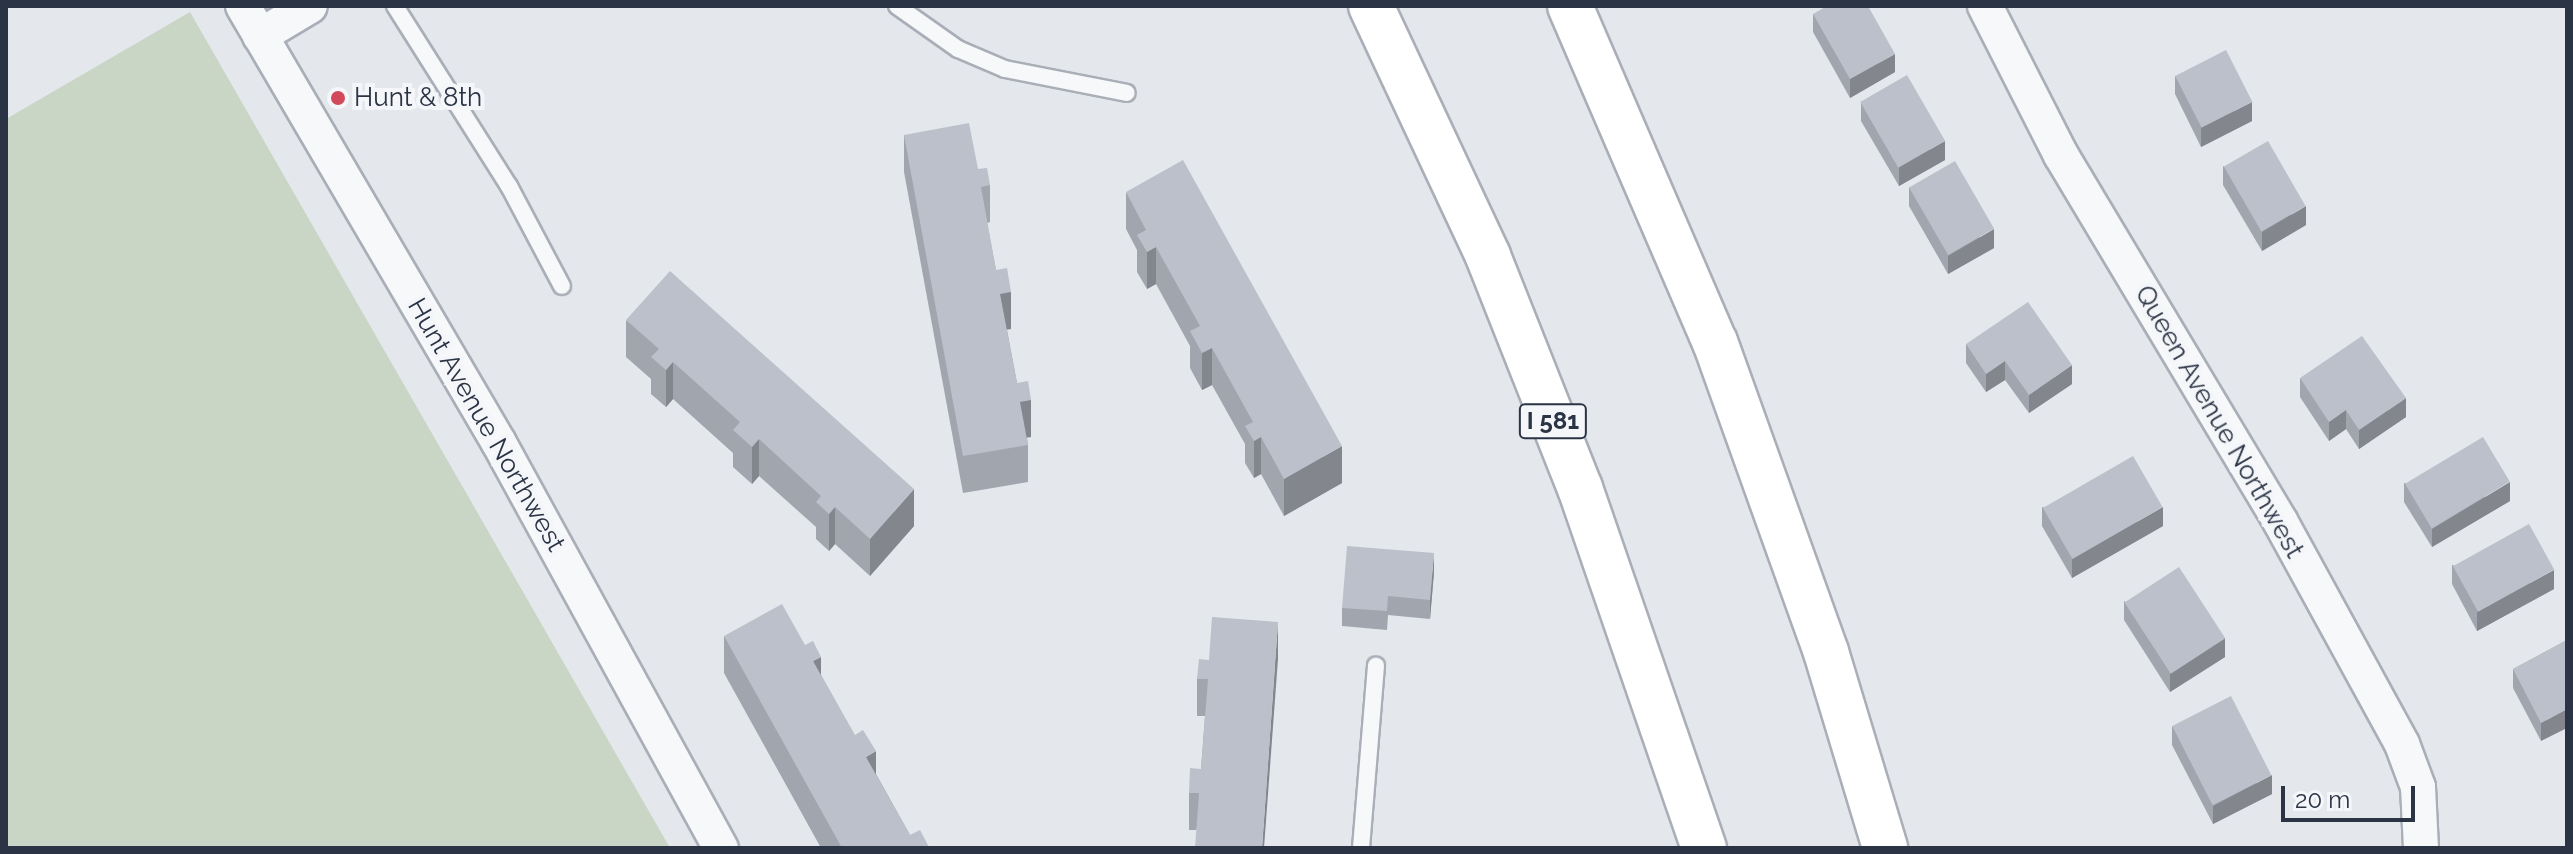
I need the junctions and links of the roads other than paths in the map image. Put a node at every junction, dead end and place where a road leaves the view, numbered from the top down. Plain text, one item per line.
1 (243, 6) edge
2 (310, 6) edge
3 (395, 6) edge
4 (897, 6) edge
5 (1371, 6) edge
6 (1570, 6) edge
7 (1985, 6) edge
8 (260, 36) junction
9 (1127, 93) dead end
10 (562, 286) dead end
11 (1376, 666) dead end
12 (721, 848) edge
13 (1361, 848) edge
14 (1704, 848) edge
15 (1885, 848) edge
16 (2421, 848) edge

1 - 8 street, Hunt Avenue Northwest
2 - 8 street
3 - 10 lane
4 - 9 lane
5 - 14 highway, I 581
6 - 15 highway
7 - 16 street, Queen Avenue Northwest
8 - 12 street, Hunt Avenue Northwest
11 - 13 lane

